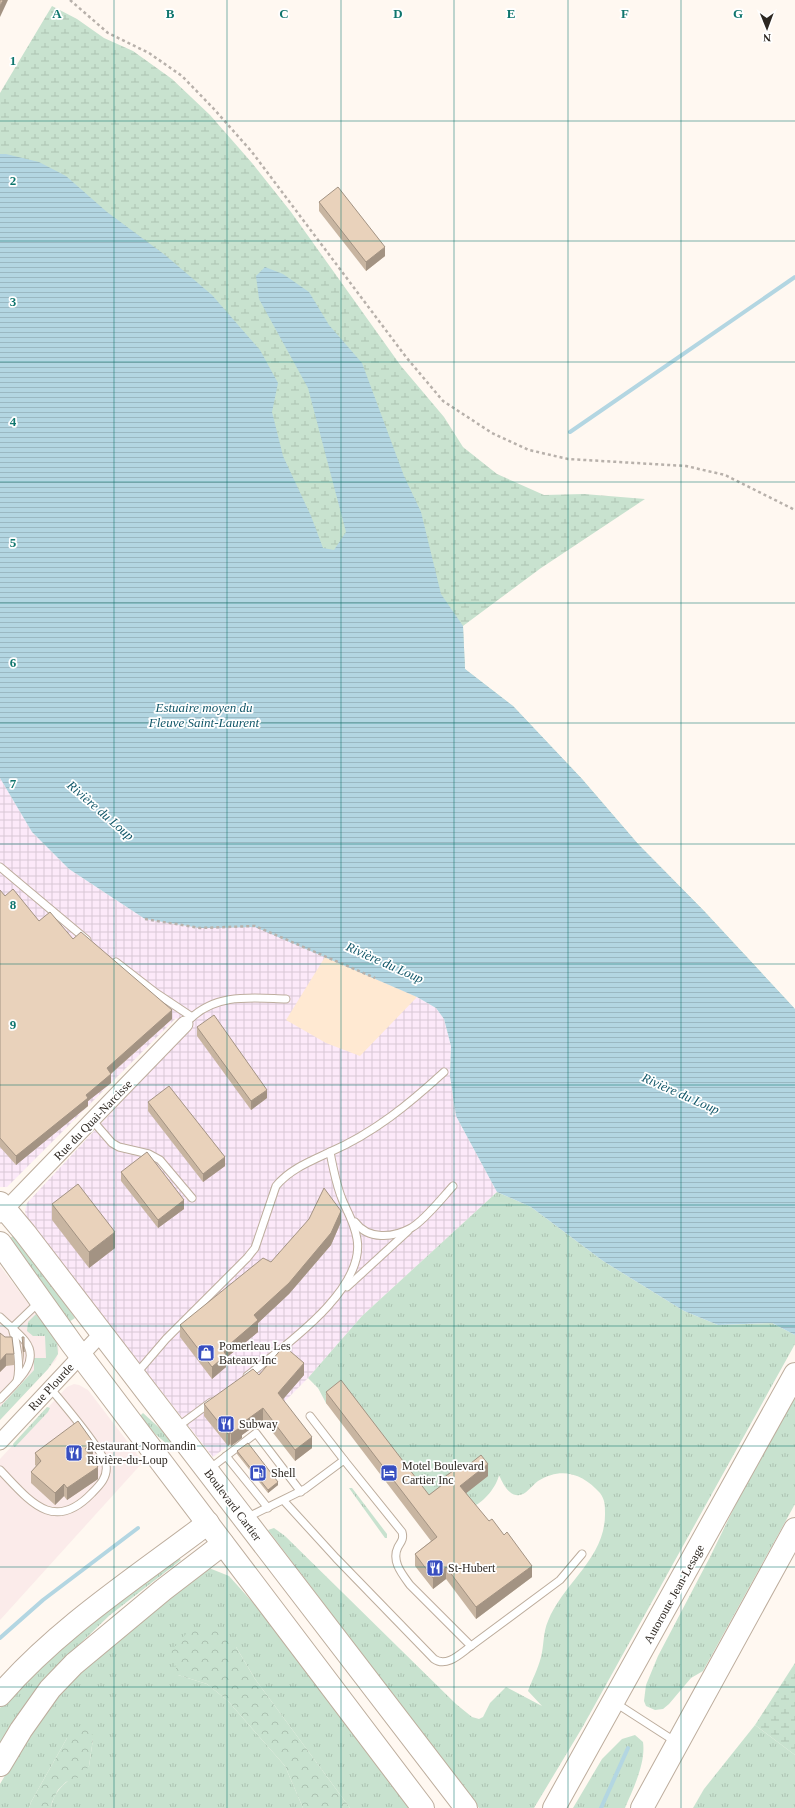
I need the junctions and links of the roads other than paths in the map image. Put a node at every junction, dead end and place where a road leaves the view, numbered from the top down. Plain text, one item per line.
1 (0, 867) edge
2 (95, 946) edge
3 (108, 956) edge
4 (286, 1000) dead end
5 (188, 1020) junction
6 (444, 1072) dead end
7 (92, 1120) junction
8 (330, 1152) junction
9 (453, 1186) dead end
10 (192, 1198) dead end
11 (2, 1209) edge
12 (353, 1219) junction
13 (412, 1228) junction
14 (0, 1243) edge
15 (340, 1294) junction
16 (41, 1300) junction
17 (0, 1317) edge
18 (12, 1328) junction
19 (102, 1333) junction
20 (81, 1355) junction
21 (134, 1376) junction
22 (794, 1377) edge
23 (241, 1380) edge
24 (17, 1381) junction
25 (50, 1388) junction
26 (219, 1397) edge
27 (0, 1399) edge
28 (310, 1416) dead end
29 (175, 1429) junction
30 (0, 1442) edge
31 (226, 1456) junction
32 (344, 1460) junction
33 (0, 1470) edge
34 (207, 1471) junction
35 (301, 1492) junction
36 (284, 1501) junction
37 (268, 1508) junction
38 (242, 1517) junction
39 (208, 1524) junction
40 (795, 1529) edge
41 (223, 1544) junction
42 (582, 1554) dead end
43 (471, 1646) junction
44 (0, 1695) edge
45 (614, 1702) junction
46 (678, 1743) junction
47 (0, 1765) edge
48 (572, 1774) junction
49 (423, 1808) edge
50 (466, 1808) edge
51 (551, 1808) edge
52 (554, 1808) edge
53 (643, 1808) edge

1 - 2 lane
3 - 5 lane
4 - 5 lane
5 - 7 street, Rue du Quai-Narcisse
6 - 8 lane
7 - 10 lane
7 - 11 street, Rue du Quai-Narcisse
8 - 12 lane
8 - 21 lane
9 - 13 lane
11 - 19 main road, Boulevard Cartier
12 - 13 lane
12 - 15 lane
13 - 15 lane
14 - 16 main road
15 - 23 lane
16 - 18 lane
16 - 20 main road
17 - 18 lane
18 - 24 lane
18 - 24 lane
19 - 20 street, Rue Plourde
19 - 21 main road, Boulevard Cartier
20 - 25 street, Rue Plourde
20 - 39 main road
21 - 29 main road, Boulevard Cartier
22 - 45 main road, Autoroute Jean-Lesage
24 - 27 lane
25 - 30 street, Rue Plourde
25 - 33 lane
26 - 29 lane
28 - 32 lane
29 - 34 main road, Boulevard Cartier
31 - 34 lane
31 - 35 lane
31 - 37 lane
32 - 35 lane
32 - 43 lane
34 - 38 main road, Boulevard Cartier
35 - 36 lane
36 - 37 lane
36 - 43 lane
37 - 38 lane
38 - 39 main road
38 - 41 main road
38 - 50 main road, Boulevard Cartier
39 - 41 main road
39 - 44 main road
40 - 46 main road
41 - 47 main road
41 - 49 main road
42 - 43 lane
45 - 46 lane
45 - 48 main road, Autoroute Jean-Lesage
46 - 53 main road
48 - 51 main road
48 - 52 main road, Autoroute Jean-Lesage

